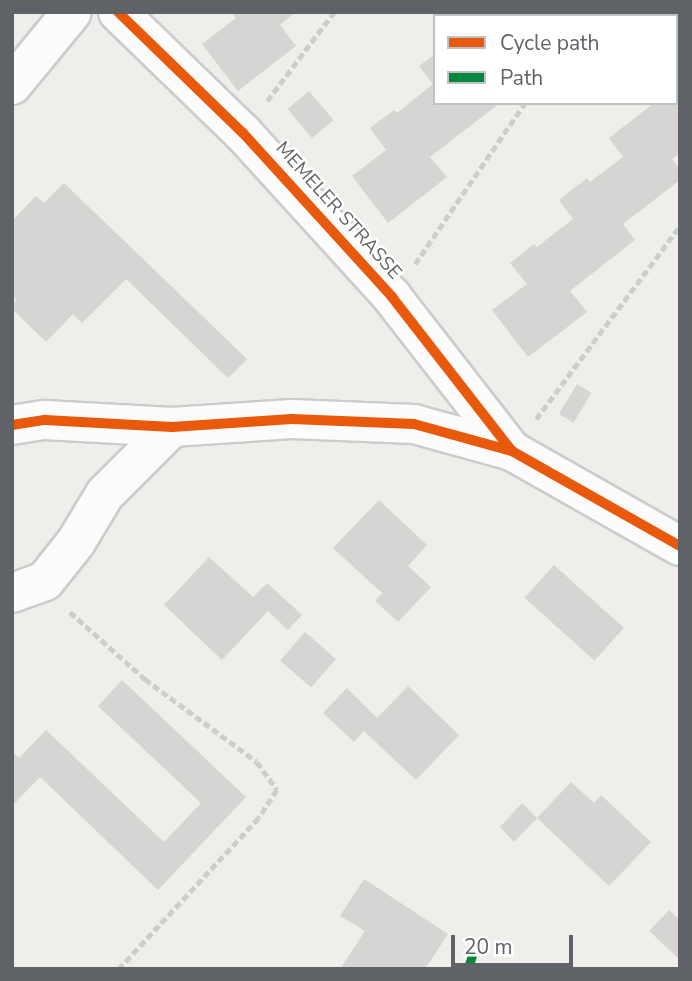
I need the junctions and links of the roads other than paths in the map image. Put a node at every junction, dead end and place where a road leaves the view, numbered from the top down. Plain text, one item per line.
1 (72, 12) edge
2 (118, 12) edge
3 (12, 85) edge
4 (12, 425) edge
5 (172, 427) junction
6 (512, 451) junction
7 (680, 546) edge
8 (12, 593) edge

1 - 3 street
2 - 6 street, MEMELER STRASSE
4 - 5 street, MEMELER STRASSE
5 - 6 street, MEMELER STRASSE
5 - 8 street
6 - 7 street, MEMELER STRASSE

